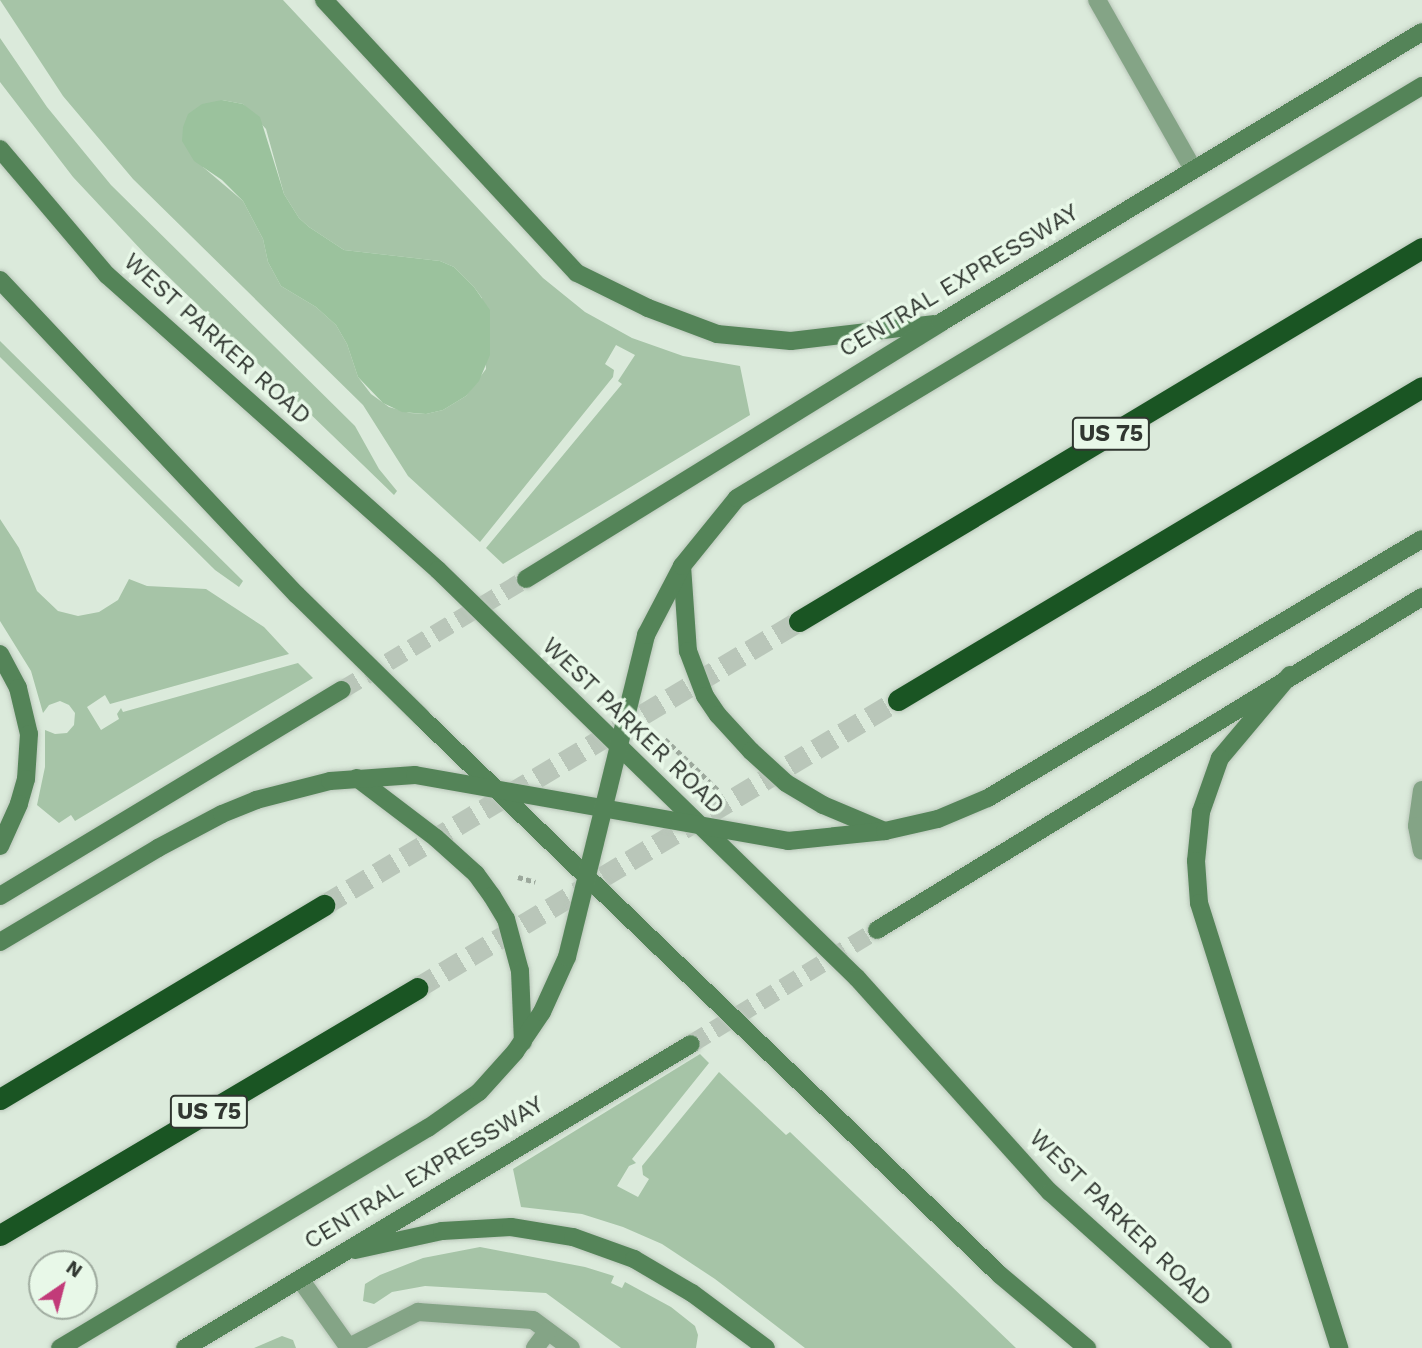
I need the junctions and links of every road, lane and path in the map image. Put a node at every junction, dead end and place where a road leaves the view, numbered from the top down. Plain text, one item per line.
1 (324, 0) edge
2 (1097, 0) edge
3 (1422, 32) edge
4 (1422, 86) edge
5 (0, 149) edge
6 (1193, 169) junction
7 (1422, 248) edge
8 (0, 280) edge
9 (940, 323) junction
10 (1422, 387) edge
11 (1422, 539) edge
12 (682, 566) junction
13 (526, 579) tunnel mouth
14 (1422, 597) edge
15 (799, 621) tunnel mouth
16 (0, 654) edge
17 (1290, 676) junction
18 (342, 690) tunnel mouth
19 (898, 700) tunnel mouth
20 (666, 739) dead end
21 (618, 745) junction
22 (357, 778) junction
23 (496, 789) junction
24 (719, 790) dead end
25 (1422, 790) edge
26 (603, 808) junction
27 (700, 825) junction
28 (885, 831) junction
29 (0, 846) edge
30 (1422, 851) edge
31 (586, 877) junction
32 (0, 896) edge
33 (324, 905) tunnel mouth
34 (877, 930) tunnel mouth
35 (0, 942) edge
36 (417, 988) tunnel mouth
37 (523, 1042) junction
38 (691, 1044) tunnel mouth
39 (0, 1099) edge
40 (0, 1235) edge
41 (341, 1253) junction
42 (300, 1279) junction
43 (548, 1331) junction
44 (760, 1346) edge
45 (60, 1348) edge
46 (185, 1348) edge
47 (348, 1348) edge
48 (535, 1348) edge
49 (571, 1348) edge
50 (1087, 1348) edge
51 (1223, 1348) edge
52 (1339, 1348) edge

1 - 9 main road
2 - 6 lane
3 - 6 main road, CENTRAL EXPRESSWAY
4 - 12 main road
5 - 21 main road, WEST PARKER ROAD
6 - 9 main road, CENTRAL EXPRESSWAY
7 - 15 highway, US 75
8 - 23 main road
9 - 13 main road, CENTRAL EXPRESSWAY
10 - 19 highway
11 - 28 main road
12 - 21 main road
12 - 28 main road
14 - 17 main road
16 - 29 main road
17 - 34 main road
17 - 52 main road
18 - 32 main road
20 - 24 path
21 - 26 main road
21 - 27 main road, WEST PARKER ROAD
22 - 23 main road
22 - 35 main road
22 - 37 main road
23 - 26 main road
23 - 31 main road
25 - 30 lane
26 - 27 main road
26 - 31 main road
27 - 28 main road
27 - 51 main road, WEST PARKER ROAD
31 - 37 main road
31 - 50 main road
33 - 39 highway
36 - 40 highway, US 75
37 - 45 main road
38 - 41 main road, CENTRAL EXPRESSWAY
41 - 42 main road, CENTRAL EXPRESSWAY
41 - 44 main road
42 - 46 main road, CENTRAL EXPRESSWAY
42 - 47 lane
43 - 47 lane
43 - 48 lane
43 - 49 lane

